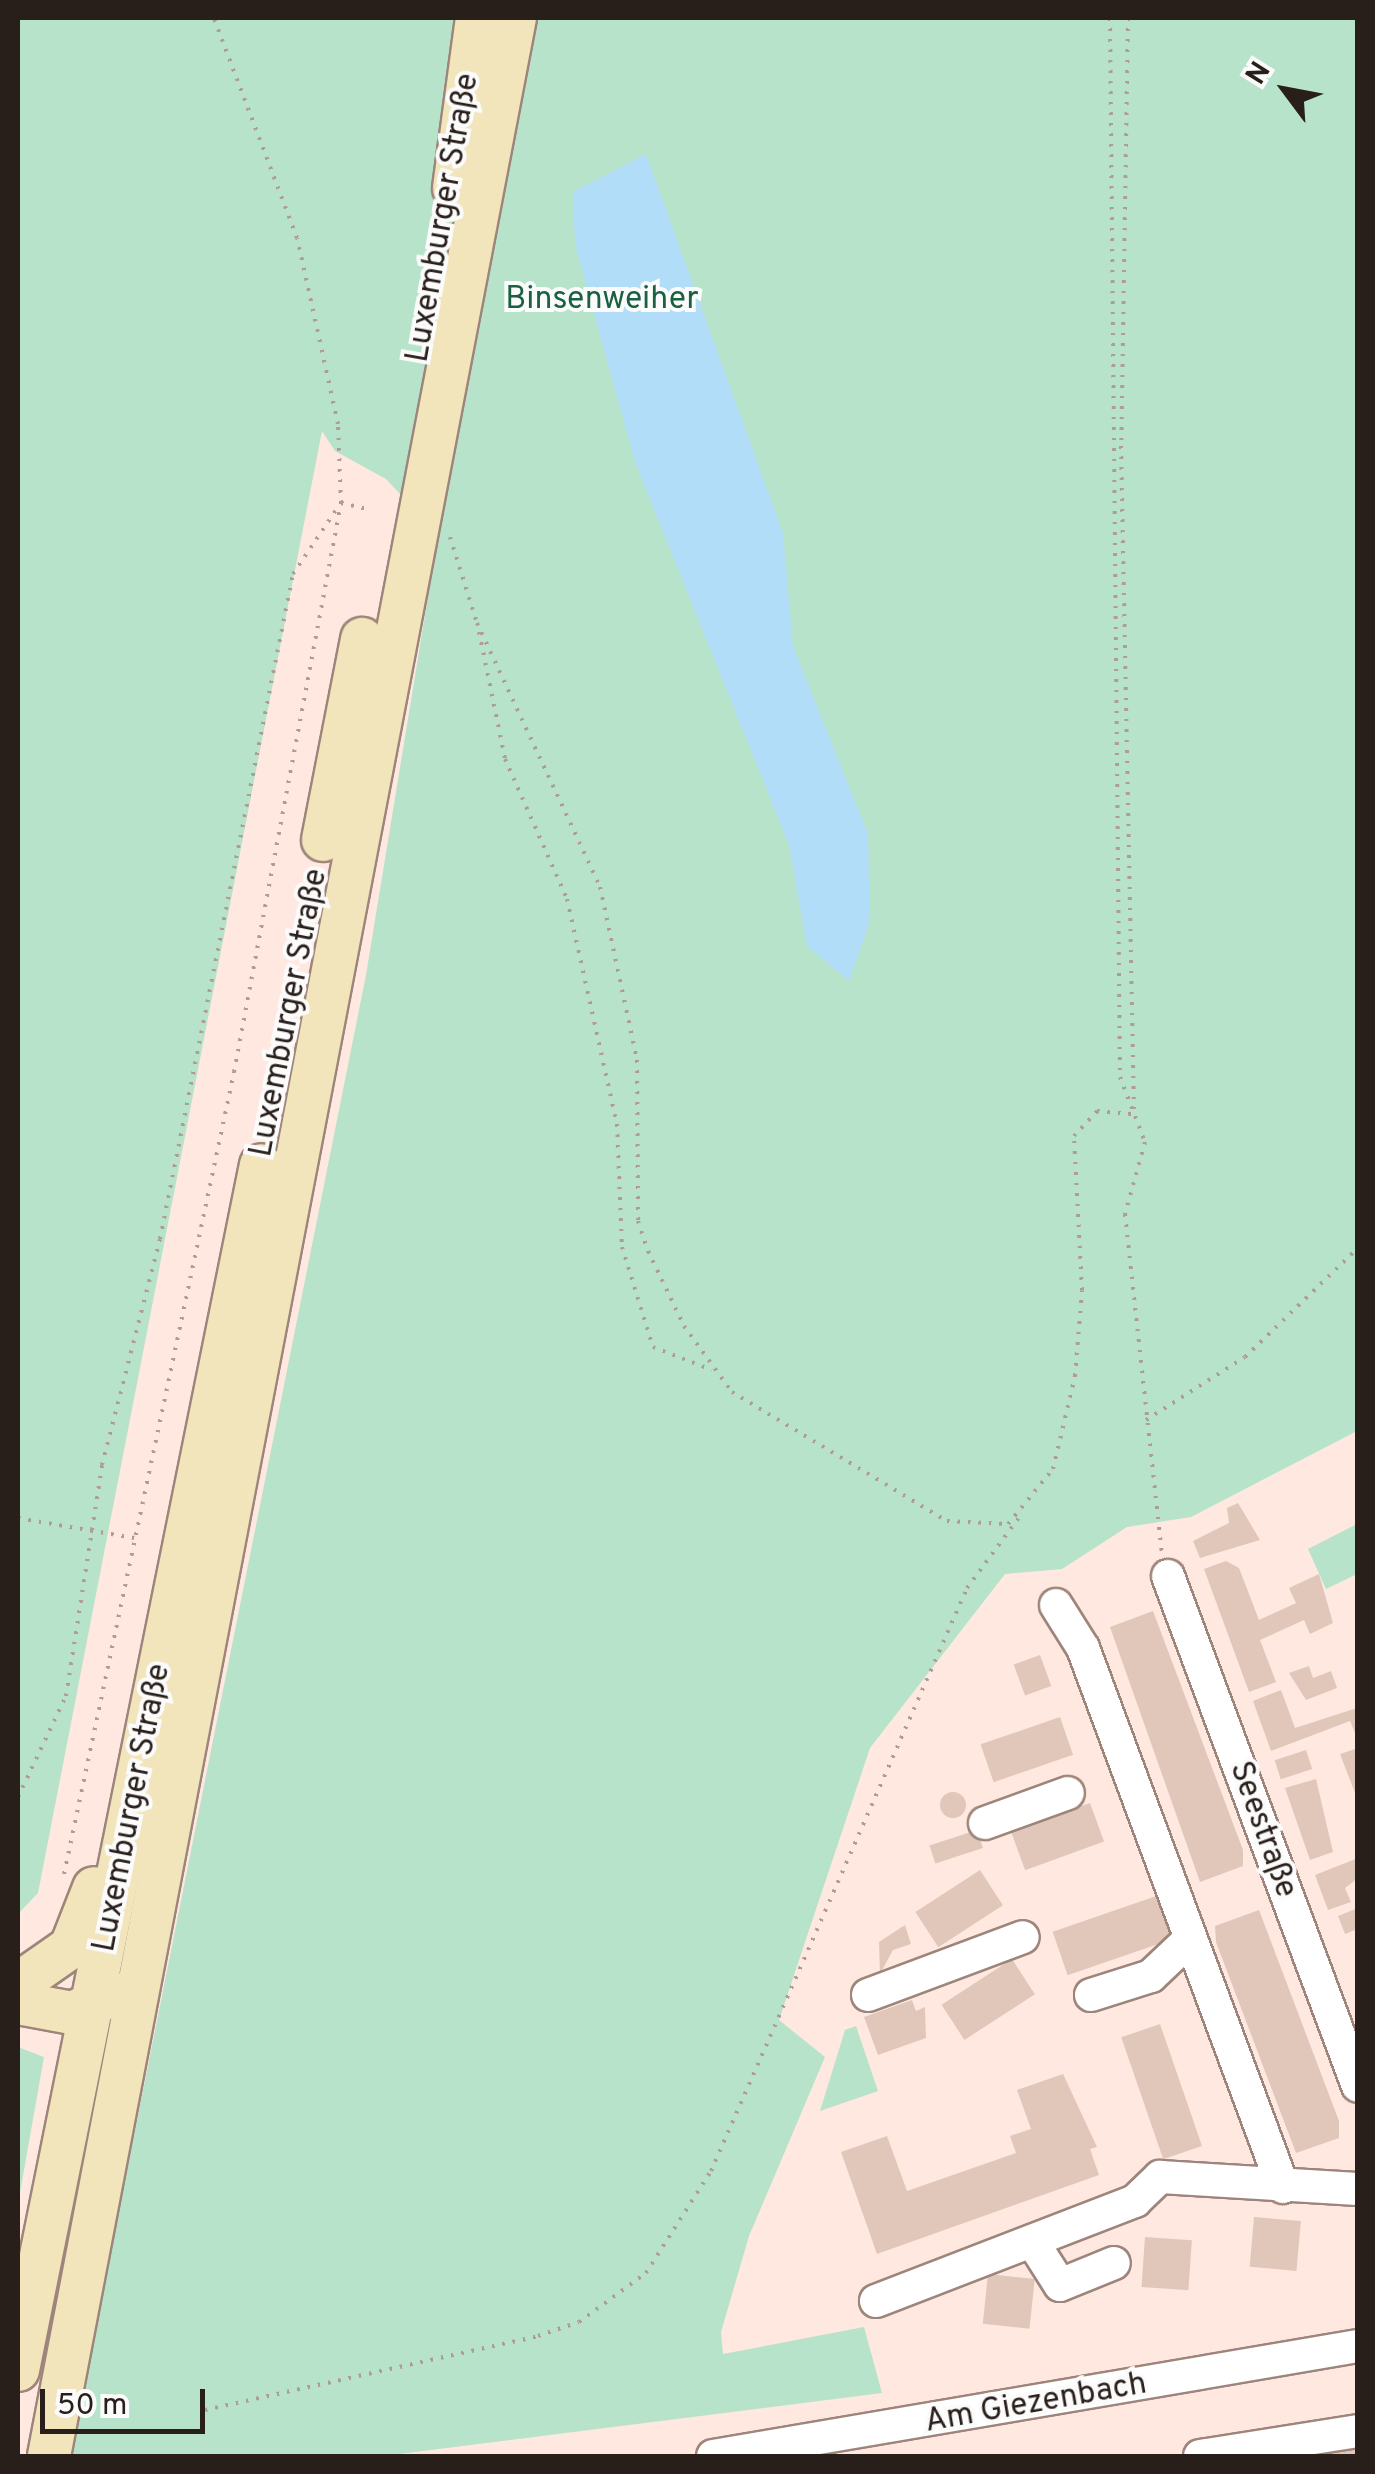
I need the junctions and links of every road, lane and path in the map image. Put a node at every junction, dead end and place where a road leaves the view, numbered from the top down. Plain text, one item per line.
1 (214, 18) edge
2 (477, 18) edge
3 (515, 18) edge
4 (1110, 18) edge
5 (1128, 18) edge
6 (341, 503) junction
7 (367, 509) dead end
8 (444, 529) dead end
9 (477, 622) junction
10 (1134, 1114) junction
11 (264, 1154) junction
12 (1358, 1248) edge
13 (712, 1370) junction
14 (1146, 1420) junction
15 (1026, 1508) junction
16 (18, 1518) edge
17 (92, 1530) junction
18 (134, 1538) junction
19 (1168, 1576) joint
20 (1056, 1605) dead end
21 (1068, 1793) dead end
22 (178, 1795) junction
23 (18, 1797) edge
24 (985, 1823) dead end
25 (61, 1890) dead end
26 (1024, 1936) dead end
27 (1188, 1941) junction
28 (21, 1989) edge
29 (868, 1995) dead end
30 (1091, 1996) dead end
31 (94, 2008) junction
32 (1357, 2085) edge
33 (73, 2106) junction
34 (1283, 2187) junction
35 (1358, 2189) edge
36 (1032, 2241) junction
37 (1114, 2263) dead end
38 (876, 2301) dead end
39 (1358, 2346) edge
40 (18, 2370) edge
41 (204, 2410) dead end
42 (1358, 2430) edge
43 (26, 2456) edge
44 (49, 2456) edge
45 (714, 2456) edge
46 (1200, 2456) edge

1 - 6 path
2 - 11 main road, Luxemburger Straße
3 - 22 main road, Luxemburger Straße
4 - 10 path
5 - 10 path
6 - 7 path
6 - 17 path
6 - 18 path
8 - 9 path
9 - 13 path
9 - 13 path
10 - 14 path
10 - 15 path
11 - 28 main road
11 - 31 main road, Luxemburger Straße
12 - 14 path
13 - 15 path
14 - 19 path
15 - 41 path
16 - 17 path
17 - 18 path
17 - 23 path
18 - 25 path
19 - 32 street, Seestraße
20 - 27 street
21 - 24 street
22 - 31 main road
22 - 44 main road
26 - 29 street
27 - 30 street
27 - 34 street
28 - 31 main road
28 - 33 main road
31 - 33 main road, Luxemburger Straße
31 - 43 main road
33 - 40 main road, Luxemburger Straße
34 - 35 street
34 - 36 street
36 - 37 street
36 - 38 street
39 - 45 street, Am Giezenbach
42 - 46 street

